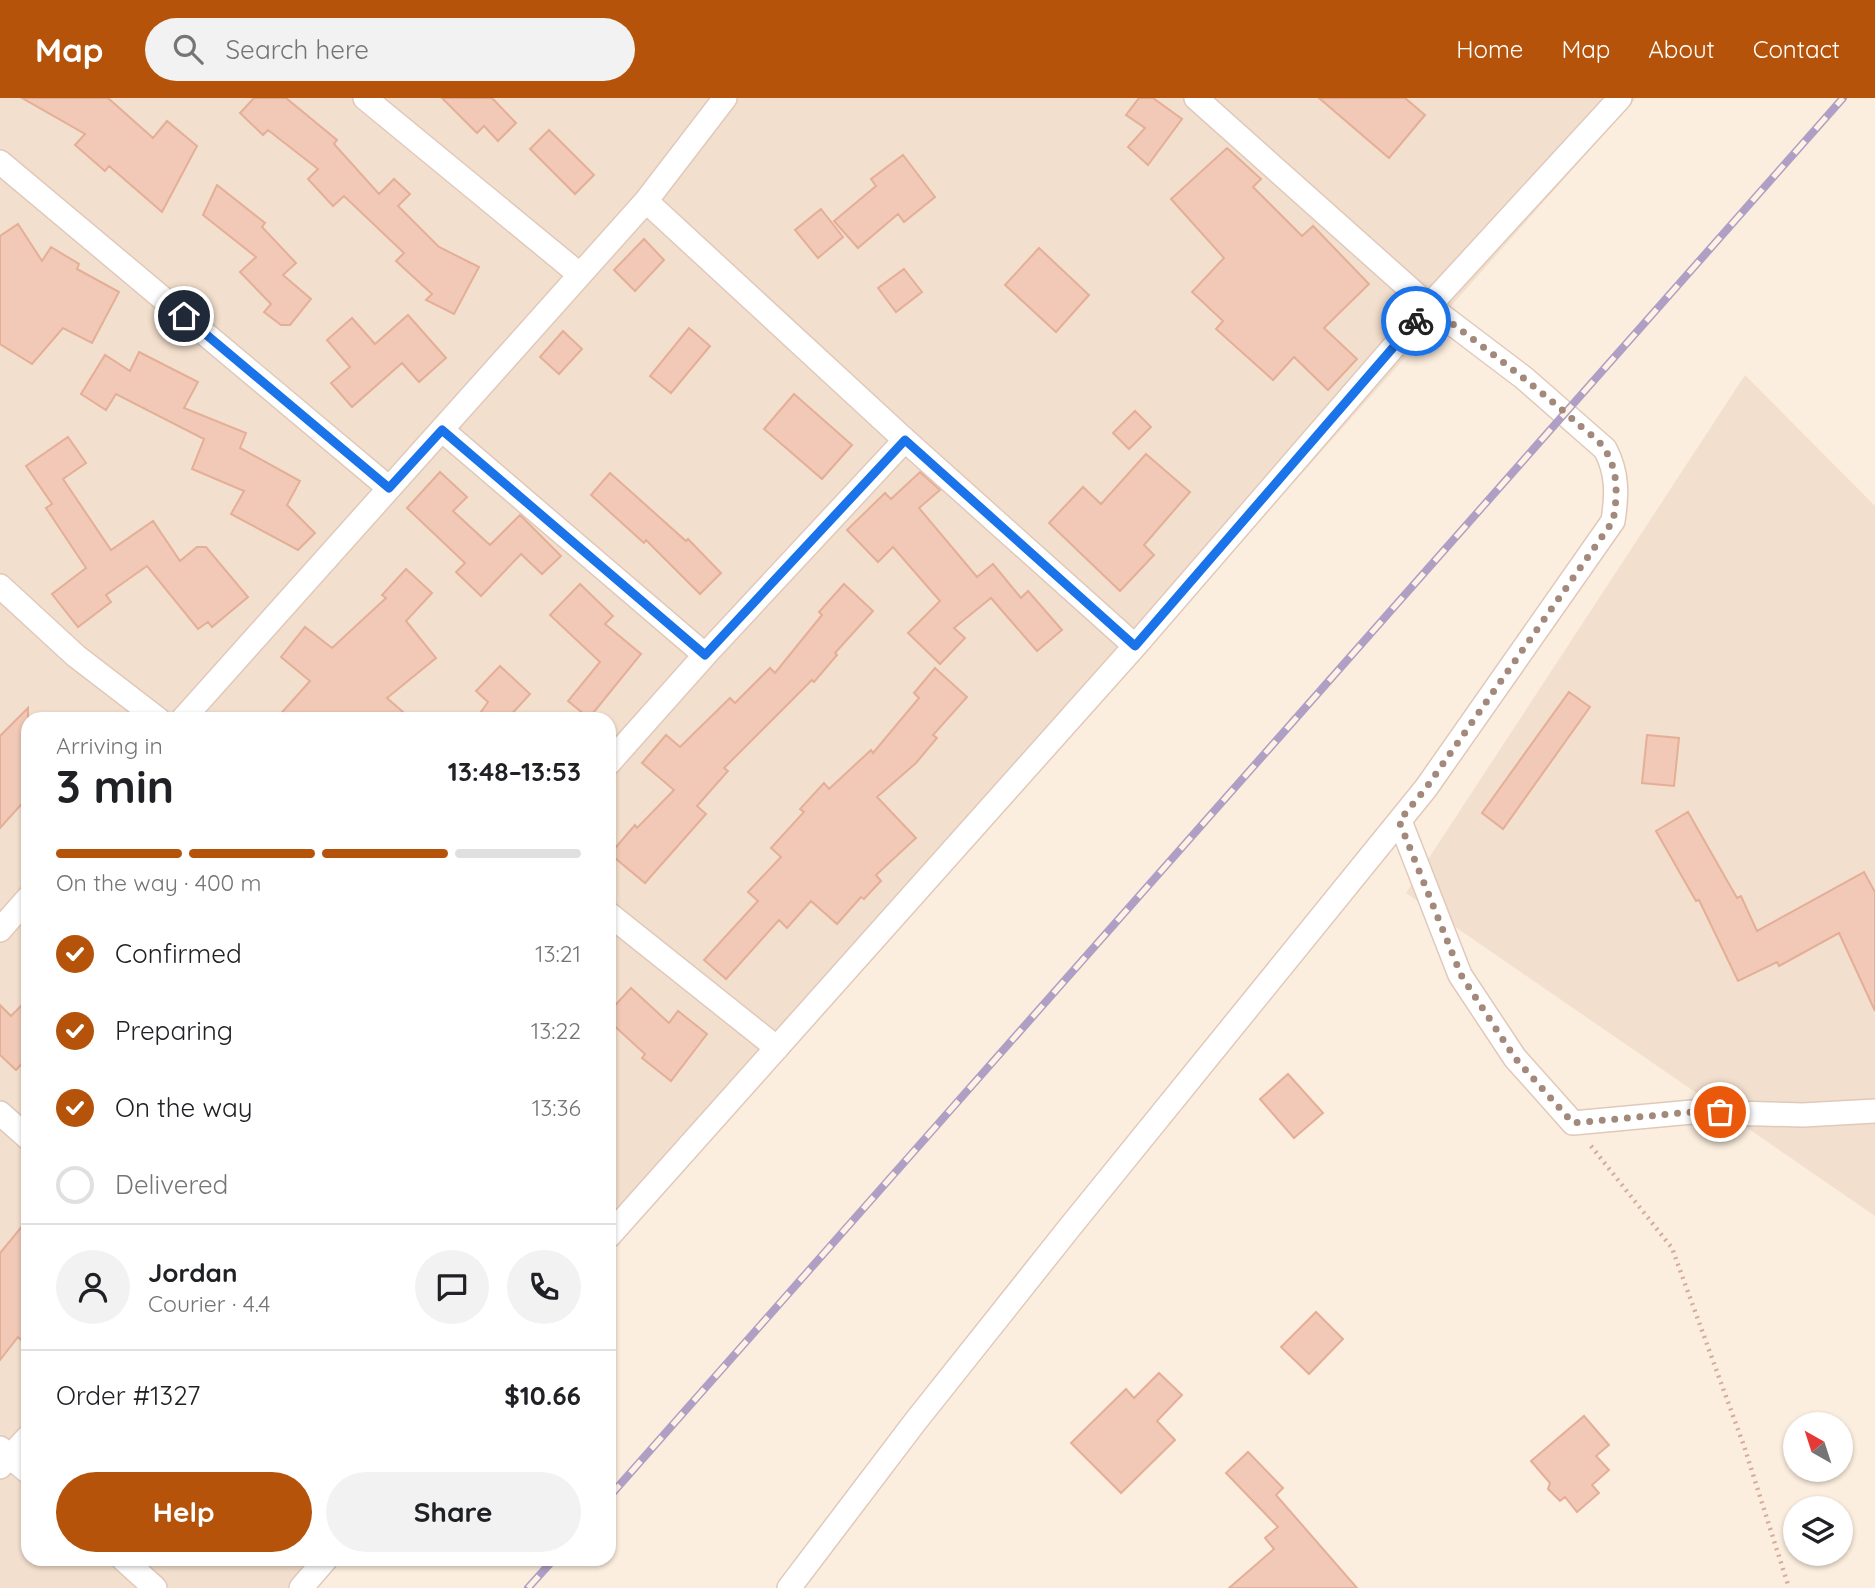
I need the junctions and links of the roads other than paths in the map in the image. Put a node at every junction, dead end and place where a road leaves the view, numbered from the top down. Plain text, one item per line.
1 (365, 98) edge
2 (725, 98) edge
3 (1196, 98) edge
4 (1620, 98) edge
5 (0, 162) edge
6 (646, 201) junction
7 (579, 274) junction
8 (1429, 306) junction
9 (442, 430) junction
10 (905, 440) junction
11 (389, 488) junction
12 (0, 586) edge
13 (1135, 646) junction
14 (705, 655) junction
15 (149, 712) edge
16 (189, 712) edge
17 (616, 755) edge
18 (1399, 821) junction
19 (21, 906) edge
20 (616, 920) edge
21 (0, 930) edge
22 (777, 1048) junction
23 (1875, 1111) edge
24 (0, 1114) edge
25 (21, 1132) edge
26 (616, 1228) edge
27 (21, 1443) edge
28 (4, 1457) edge
29 (21, 1468) edge
30 (131, 1566) edge
31 (321, 1566) edge
32 (155, 1588) edge
33 (301, 1588) edge
34 (789, 1588) edge

1 - 7 street
2 - 6 street
3 - 8 street
4 - 8 street
5 - 11 street
6 - 7 street
6 - 10 street
7 - 9 street
8 - 13 street
8 - 18 street
9 - 11 street
9 - 14 street
10 - 13 street
10 - 14 street
11 - 16 street
12 - 15 street
13 - 22 street
14 - 17 street
18 - 23 street
18 - 34 street
19 - 21 street
20 - 22 street
22 - 26 street
24 - 25 street
27 - 28 street
28 - 29 street
30 - 32 street
31 - 33 street

